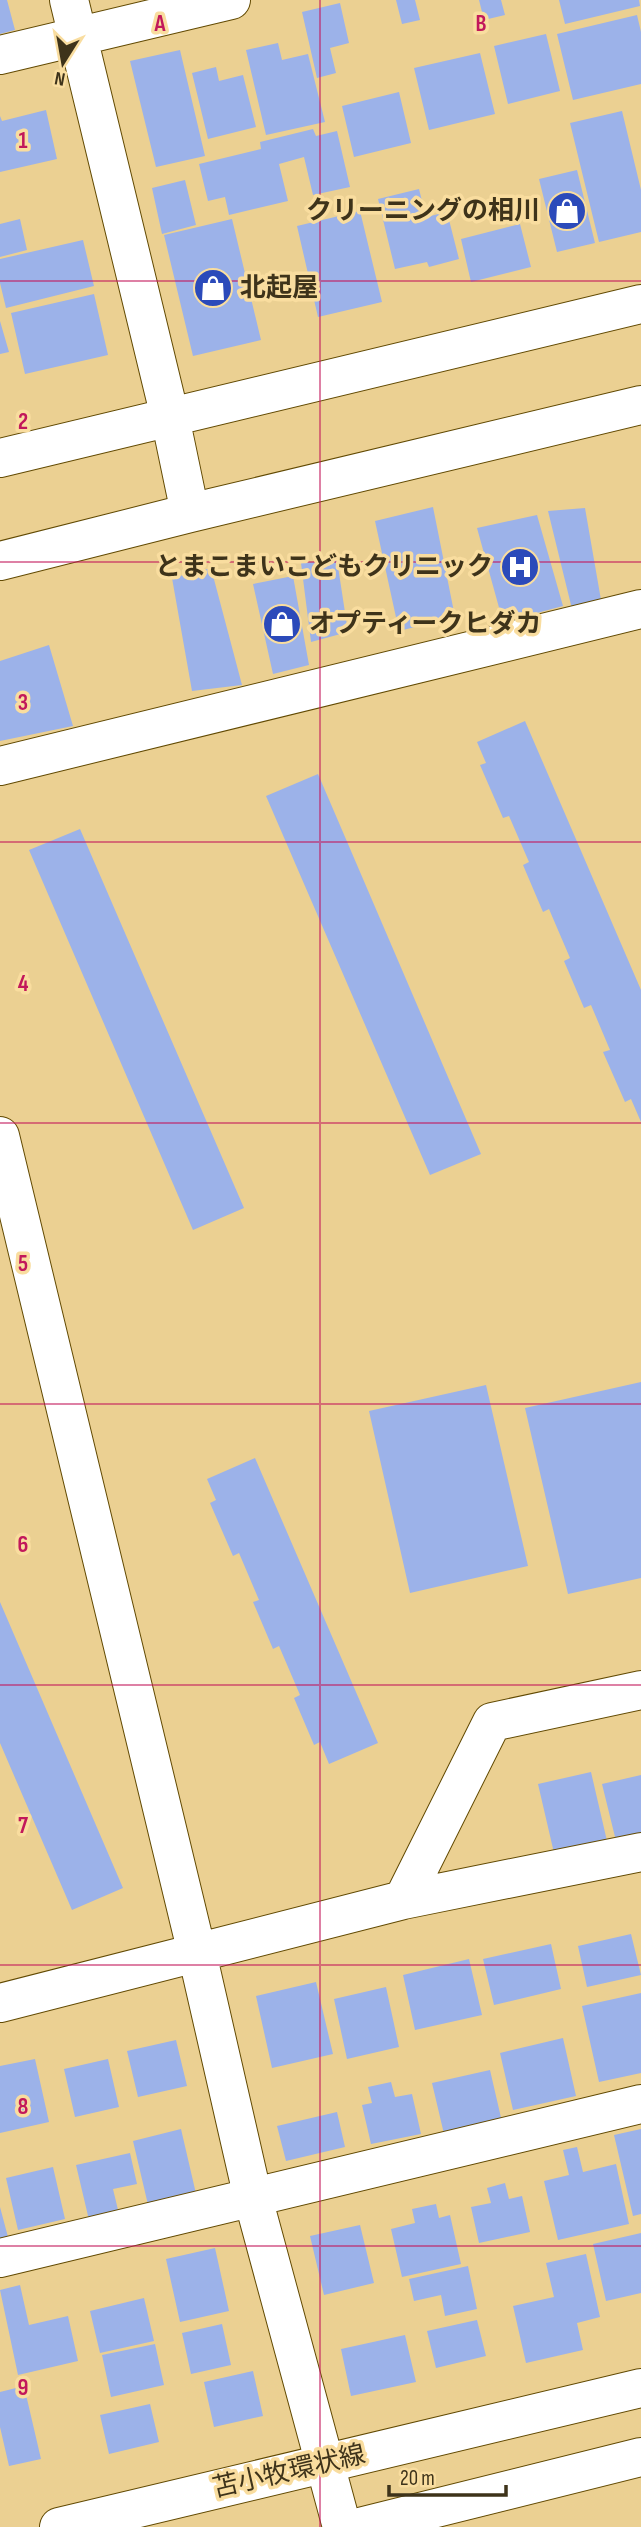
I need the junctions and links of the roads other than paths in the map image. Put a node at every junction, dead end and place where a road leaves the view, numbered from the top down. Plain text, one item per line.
1 (69, 0) edge
2 (231, 0) edge
3 (78, 37) junction
4 (0, 55) edge
5 (641, 304) edge
6 (641, 405) edge
7 (170, 417) junction
8 (0, 458) edge
9 (190, 513) junction
10 (0, 561) edge
11 (641, 609) edge
12 (0, 766) edge
13 (0, 1136) edge
14 (641, 1689) edge
15 (641, 1852) edge
16 (403, 1900) junction
17 (197, 1952) junction
18 (0, 2003) edge
19 (641, 2104) edge
20 (253, 2198) junction
21 (0, 2258) edge
22 (641, 2388) edge
23 (641, 2457) edge
24 (323, 2464) junction
25 (59, 2527) edge
26 (342, 2527) edge
27 (360, 2527) edge

1 - 3 street
2 - 3 street
3 - 4 street
3 - 7 street
5 - 7 street
6 - 9 street
7 - 8 street
7 - 9 street
9 - 10 street
11 - 12 street
13 - 17 street
14 - 16 street
15 - 16 street
16 - 17 street
17 - 18 street
17 - 20 street
19 - 20 street
20 - 21 street
20 - 24 street
22 - 24 street, 苫小牧環状線
23 - 27 street
24 - 25 street, 苫小牧環状線
24 - 26 street

